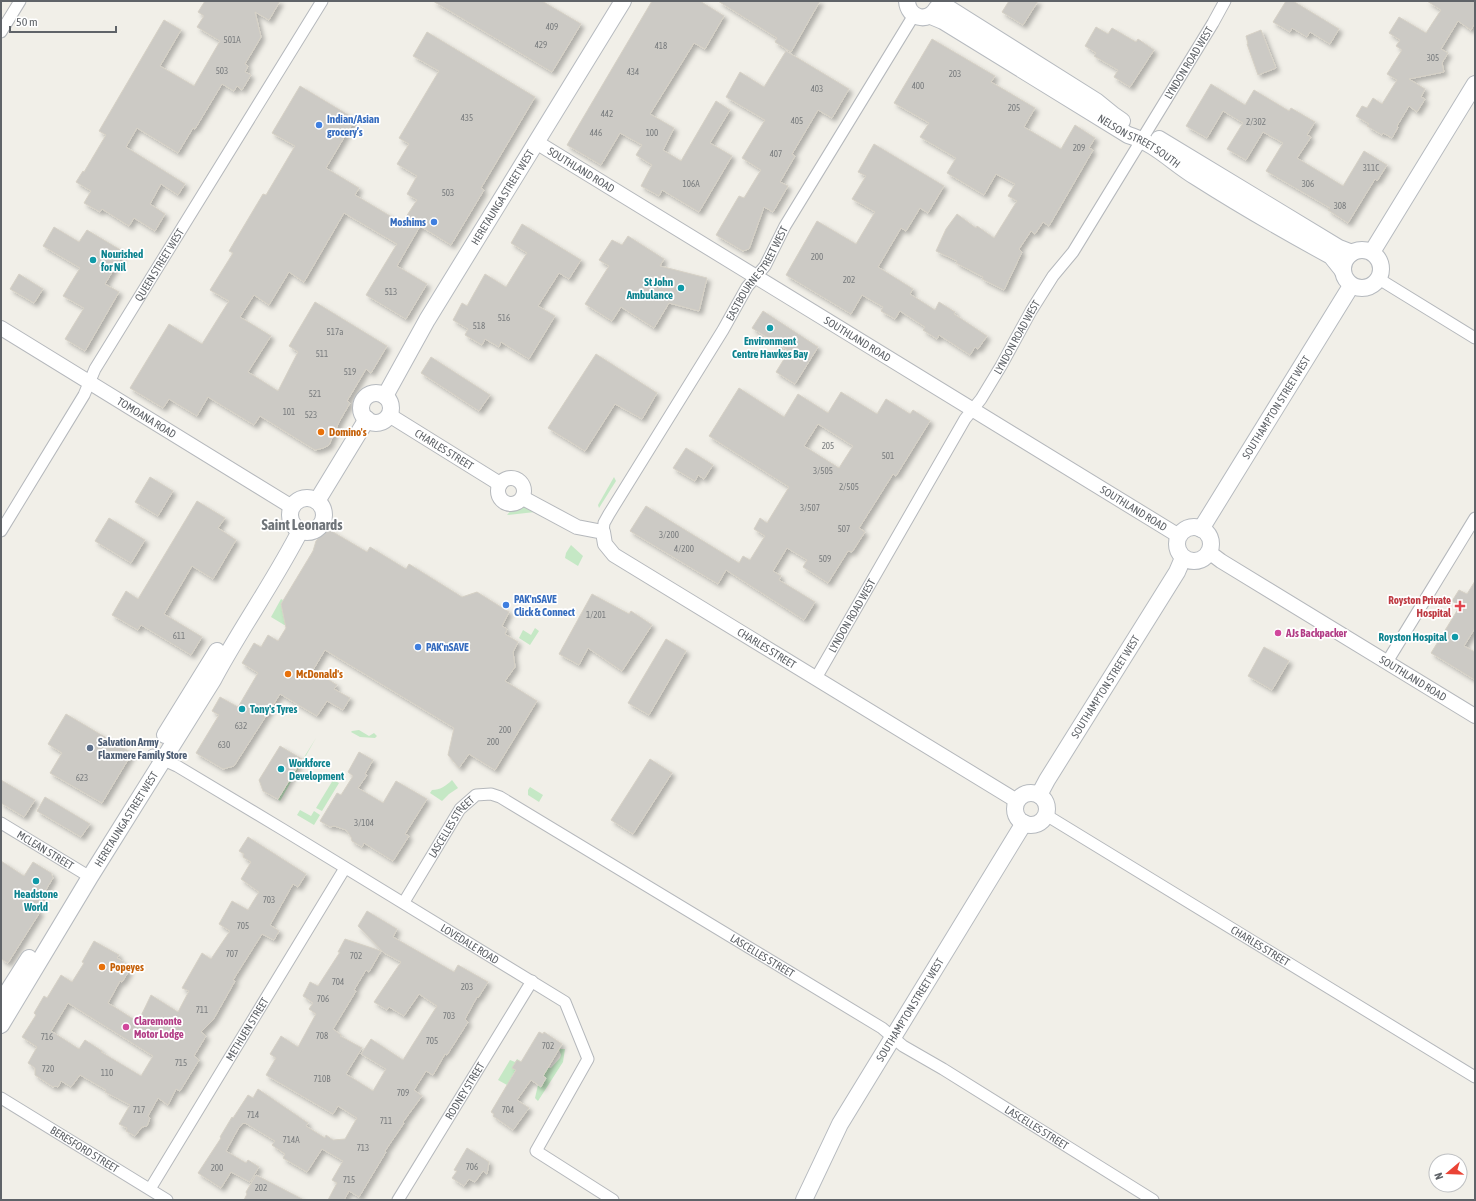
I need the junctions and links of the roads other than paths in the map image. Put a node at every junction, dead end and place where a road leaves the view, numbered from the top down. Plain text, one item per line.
1 (20, 1) edge
2 (322, 1) edge
3 (623, 1) edge
4 (907, 1) edge
5 (939, 1) edge
6 (1225, 1) edge
7 (914, 15) junction
8 (931, 16) junction
9 (1, 32) edge
10 (1475, 84) edge
11 (1144, 135) junction
12 (536, 142) junction
13 (1372, 252) junction
14 (1352, 253) junction
15 (1342, 271) junction
16 (756, 276) junction
17 (1379, 279) junction
18 (1351, 286) junction
19 (1, 328) edge
20 (1475, 338) edge
21 (90, 382) junction
22 (385, 396) junction
23 (972, 409) junction
24 (389, 415) junction
25 (367, 419) junction
26 (317, 501) junction
27 (292, 507) junction
28 (1475, 518) edge
29 (297, 528) junction
30 (1201, 529) junction
31 (1, 531) edge
32 (603, 532) junction
33 (1179, 536) junction
34 (1209, 552) junction
35 (1183, 558) junction
36 (1387, 662) junction
37 (816, 678) junction
38 (1475, 716) edge
39 (158, 757) junction
40 (1039, 795) junction
41 (1017, 801) junction
42 (1046, 815) junction
43 (1, 823) edge
44 (1024, 824) junction
45 (345, 868) junction
46 (86, 874) junction
47 (404, 902) junction
48 (532, 980) junction
49 (1, 1002) edge
50 (1, 1025) edge
51 (892, 1037) junction
52 (1475, 1077) edge
53 (1, 1098) edge
54 (150, 1189) junction
55 (167, 1200) edge
56 (398, 1200) edge
57 (613, 1200) edge
58 (804, 1200) edge
59 (1154, 1200) edge

1 - 9 street
2 - 21 street, QUEEN STREET WEST
3 - 12 main road, HERETAUNGA STREET WEST
4 - 7 main road
5 - 8 main road
5 - 11 main road, NELSON STREET SOUTH
6 - 11 street, LYNDON ROAD WEST
7 - 8 main road
7 - 16 street, EASTBOURNE STREET WEST
8 - 11 main road, NELSON STREET SOUTH
10 - 13 main road
11 - 14 main road, NELSON STREET SOUTH
11 - 15 main road, NELSON STREET SOUTH
11 - 23 street, LYNDON ROAD WEST
12 - 16 street, SOUTHLAND ROAD
12 - 22 main road, HERETAUNGA STREET WEST
13 - 14 main road
13 - 17 main road
14 - 15 main road
15 - 18 main road
16 - 23 street, SOUTHLAND ROAD
16 - 32 street, EASTBOURNE STREET WEST
17 - 18 main road
17 - 20 street
18 - 30 main road, SOUTHAMPTON STREET WEST
19 - 21 street, TOMOANA ROAD
21 - 27 street, TOMOANA ROAD
21 - 31 street, QUEEN STREET WEST
22 - 24 main road
22 - 25 main road
23 - 33 street, SOUTHLAND ROAD
23 - 37 street, LYNDON ROAD WEST
24 - 25 main road
24 - 32 street, CHARLES STREET
25 - 26 main road
26 - 27 main road
26 - 29 main road
27 - 29 main road
28 - 36 street
29 - 39 main road, HERETAUNGA STREET WEST
30 - 33 main road
30 - 34 main road
32 - 37 street, CHARLES STREET
33 - 35 main road
34 - 35 main road
34 - 36 street, SOUTHLAND ROAD
35 - 40 main road, SOUTHAMPTON STREET WEST
36 - 38 street, SOUTHLAND ROAD
37 - 41 street, CHARLES STREET
39 - 45 street, LOVEDALE ROAD
39 - 46 main road, HERETAUNGA STREET WEST
40 - 41 main road
40 - 42 main road
41 - 44 main road
42 - 44 main road
42 - 52 street, CHARLES STREET
43 - 46 street, MCLEAN STREET
44 - 51 main road, SOUTHAMPTON STREET WEST
45 - 47 street, LOVEDALE ROAD
45 - 54 street, METHUEN STREET
46 - 49 main road, HERETAUNGA STREET WEST
46 - 50 main road, HERETAUNGA STREET WEST
47 - 48 street, LOVEDALE ROAD
47 - 51 street, LASCELLES STREET
48 - 56 street, RODNEY STREET
48 - 57 street, LOVEDALE ROAD
51 - 58 main road, SOUTHAMPTON STREET WEST
51 - 59 street, LASCELLES STREET
53 - 54 street, BERESFORD STREET
54 - 55 street, BERESFORD STREET

